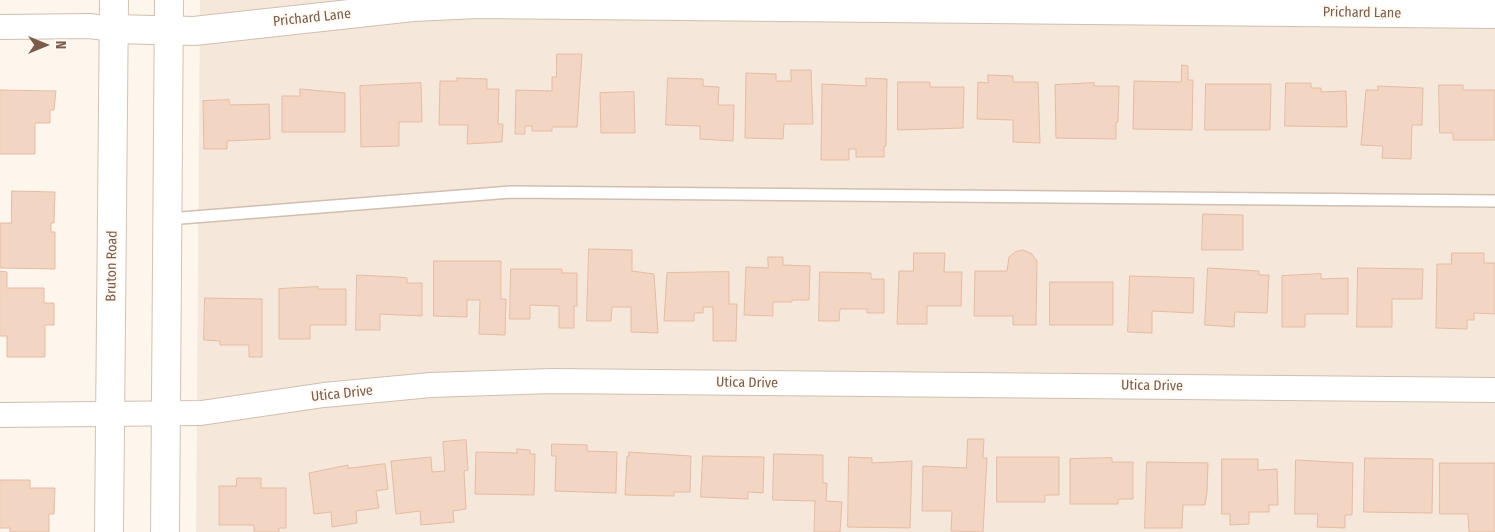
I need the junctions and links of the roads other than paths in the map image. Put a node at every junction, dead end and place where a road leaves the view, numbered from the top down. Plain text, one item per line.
1 (114, 0) edge
2 (169, 0) edge
3 (1495, 14) edge
4 (0, 27) edge
5 (114, 29) junction
6 (169, 31) junction
7 (1495, 201) edge
8 (168, 219) junction
9 (1495, 390) edge
10 (166, 413) junction
11 (110, 414) junction
12 (0, 415) edge
13 (109, 532) edge
14 (165, 532) edge

1 - 5 street, Bruton Road
2 - 6 street
3 - 6 street, Prichard Lane
4 - 5 street, Prichard Lane
5 - 6 street, Prichard Lane
5 - 11 street, Bruton Road
6 - 8 street
7 - 8 lane
8 - 10 street
9 - 10 street, Utica Drive
10 - 11 street, Utica Drive
10 - 14 street
11 - 12 street, Utica Drive
11 - 13 street, Bruton Road

